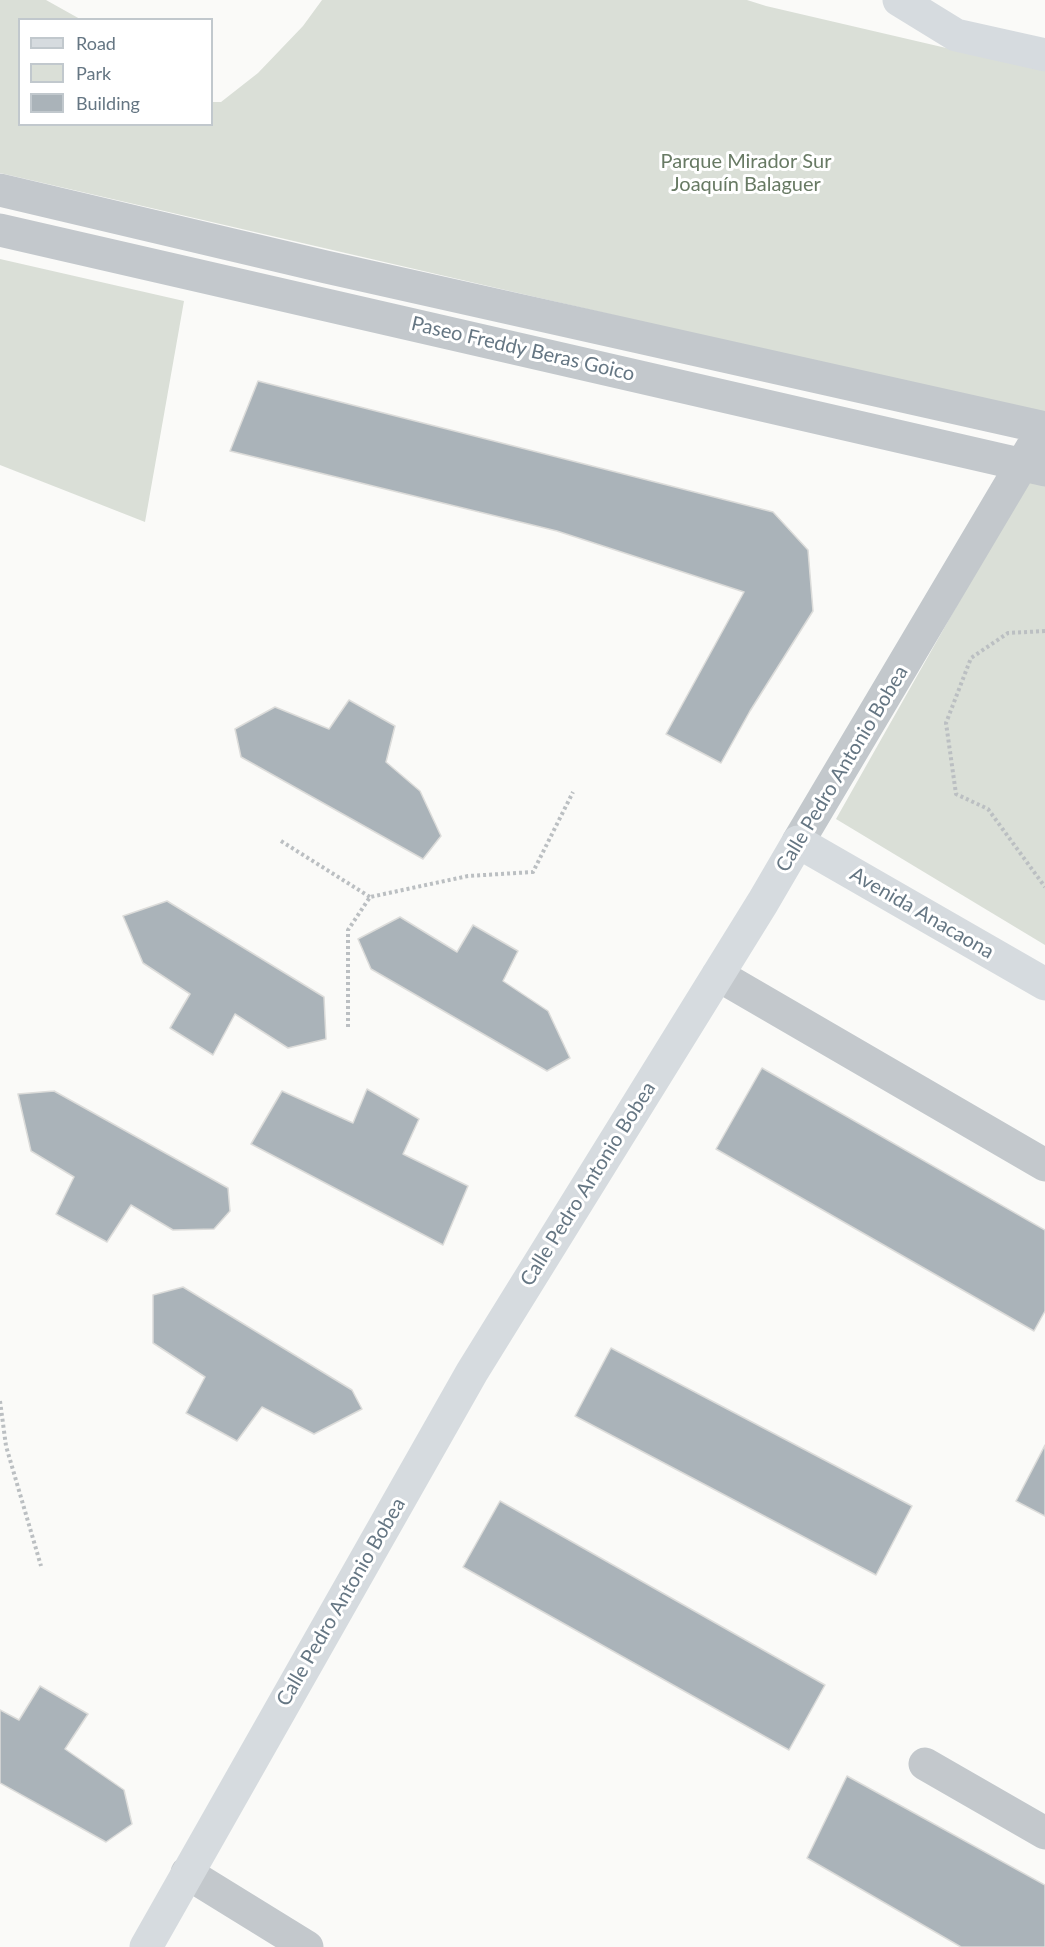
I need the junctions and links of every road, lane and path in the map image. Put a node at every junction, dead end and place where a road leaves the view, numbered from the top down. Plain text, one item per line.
1 (899, 0) edge
2 (1045, 55) edge
3 (0, 190) edge
4 (0, 230) edge
5 (326, 267) junction
6 (316, 301) junction
7 (1044, 428) edge
8 (1034, 467) edge
9 (1045, 631) edge
10 (573, 792) dead end
11 (281, 841) dead end
12 (798, 842) junction
13 (1045, 887) edge
14 (370, 897) junction
15 (718, 975) junction
16 (1045, 984) edge
17 (348, 1027) dead end
18 (1045, 1165) edge
19 (0, 1401) edge
20 (40, 1566) dead end
21 (925, 1764) dead end
22 (1045, 1833) edge
23 (187, 1873) junction
24 (146, 1947) edge
25 (307, 1947) edge

1 - 2 main road
3 - 5 street, Paseo Freddy Beras Goico
4 - 6 street, Paseo Freddy Beras Goico
5 - 6 street
5 - 7 street, Paseo Freddy Beras Goico
6 - 8 street, Paseo Freddy Beras Goico
7 - 8 street, Calle Pedro Antonio Bobea
8 - 12 street, Calle Pedro Antonio Bobea
9 - 13 path
10 - 14 path
11 - 14 path
12 - 15 main road, Calle Pedro Antonio Bobea
12 - 16 main road, Avenida Anacaona
14 - 17 path
15 - 18 street
15 - 23 main road, Calle Pedro Antonio Bobea
19 - 20 path
21 - 22 street
23 - 24 main road, Calle Pedro Antonio Bobea
23 - 25 street

